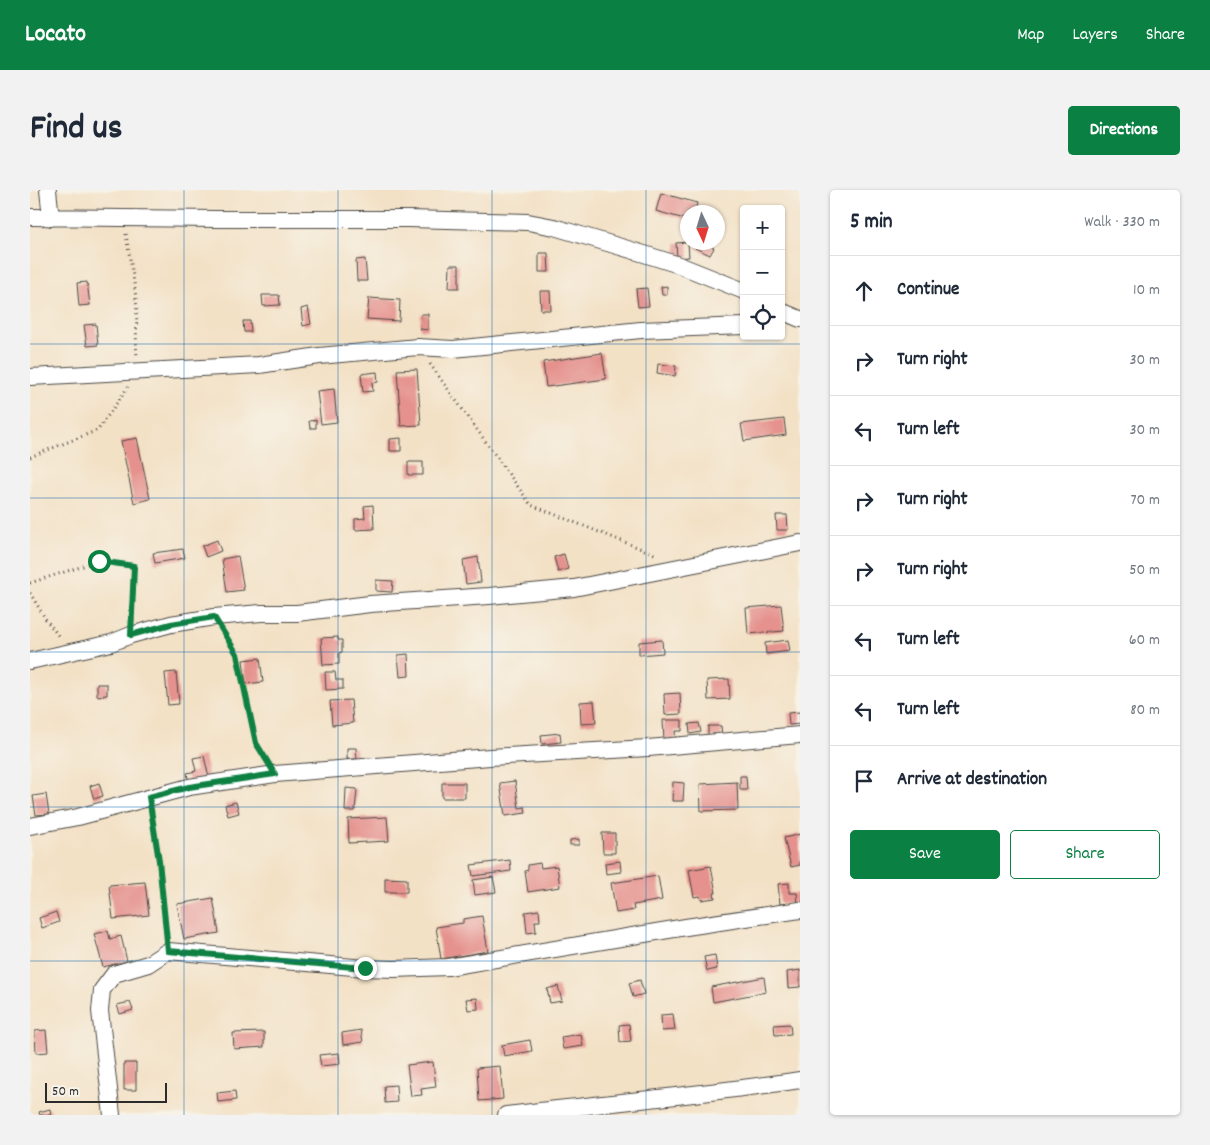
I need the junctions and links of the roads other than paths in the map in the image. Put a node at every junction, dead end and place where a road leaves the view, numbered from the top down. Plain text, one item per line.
1 (48, 190) edge
2 (30, 217) edge
3 (52, 218) junction
4 (740, 289) edge
5 (785, 313) edge
6 (800, 321) edge
7 (785, 323) edge
8 (740, 326) edge
9 (30, 377) edge
10 (800, 543) edge
11 (30, 661) edge
12 (800, 735) edge
13 (30, 826) edge
14 (800, 910) edge
15 (800, 1080) edge
16 (112, 1115) edge
17 (506, 1115) edge

1 - 3 street
2 - 3 street
3 - 4 street
5 - 6 street
6 - 7 street
8 - 9 street
10 - 11 street
12 - 13 street
14 - 16 street
15 - 17 street

